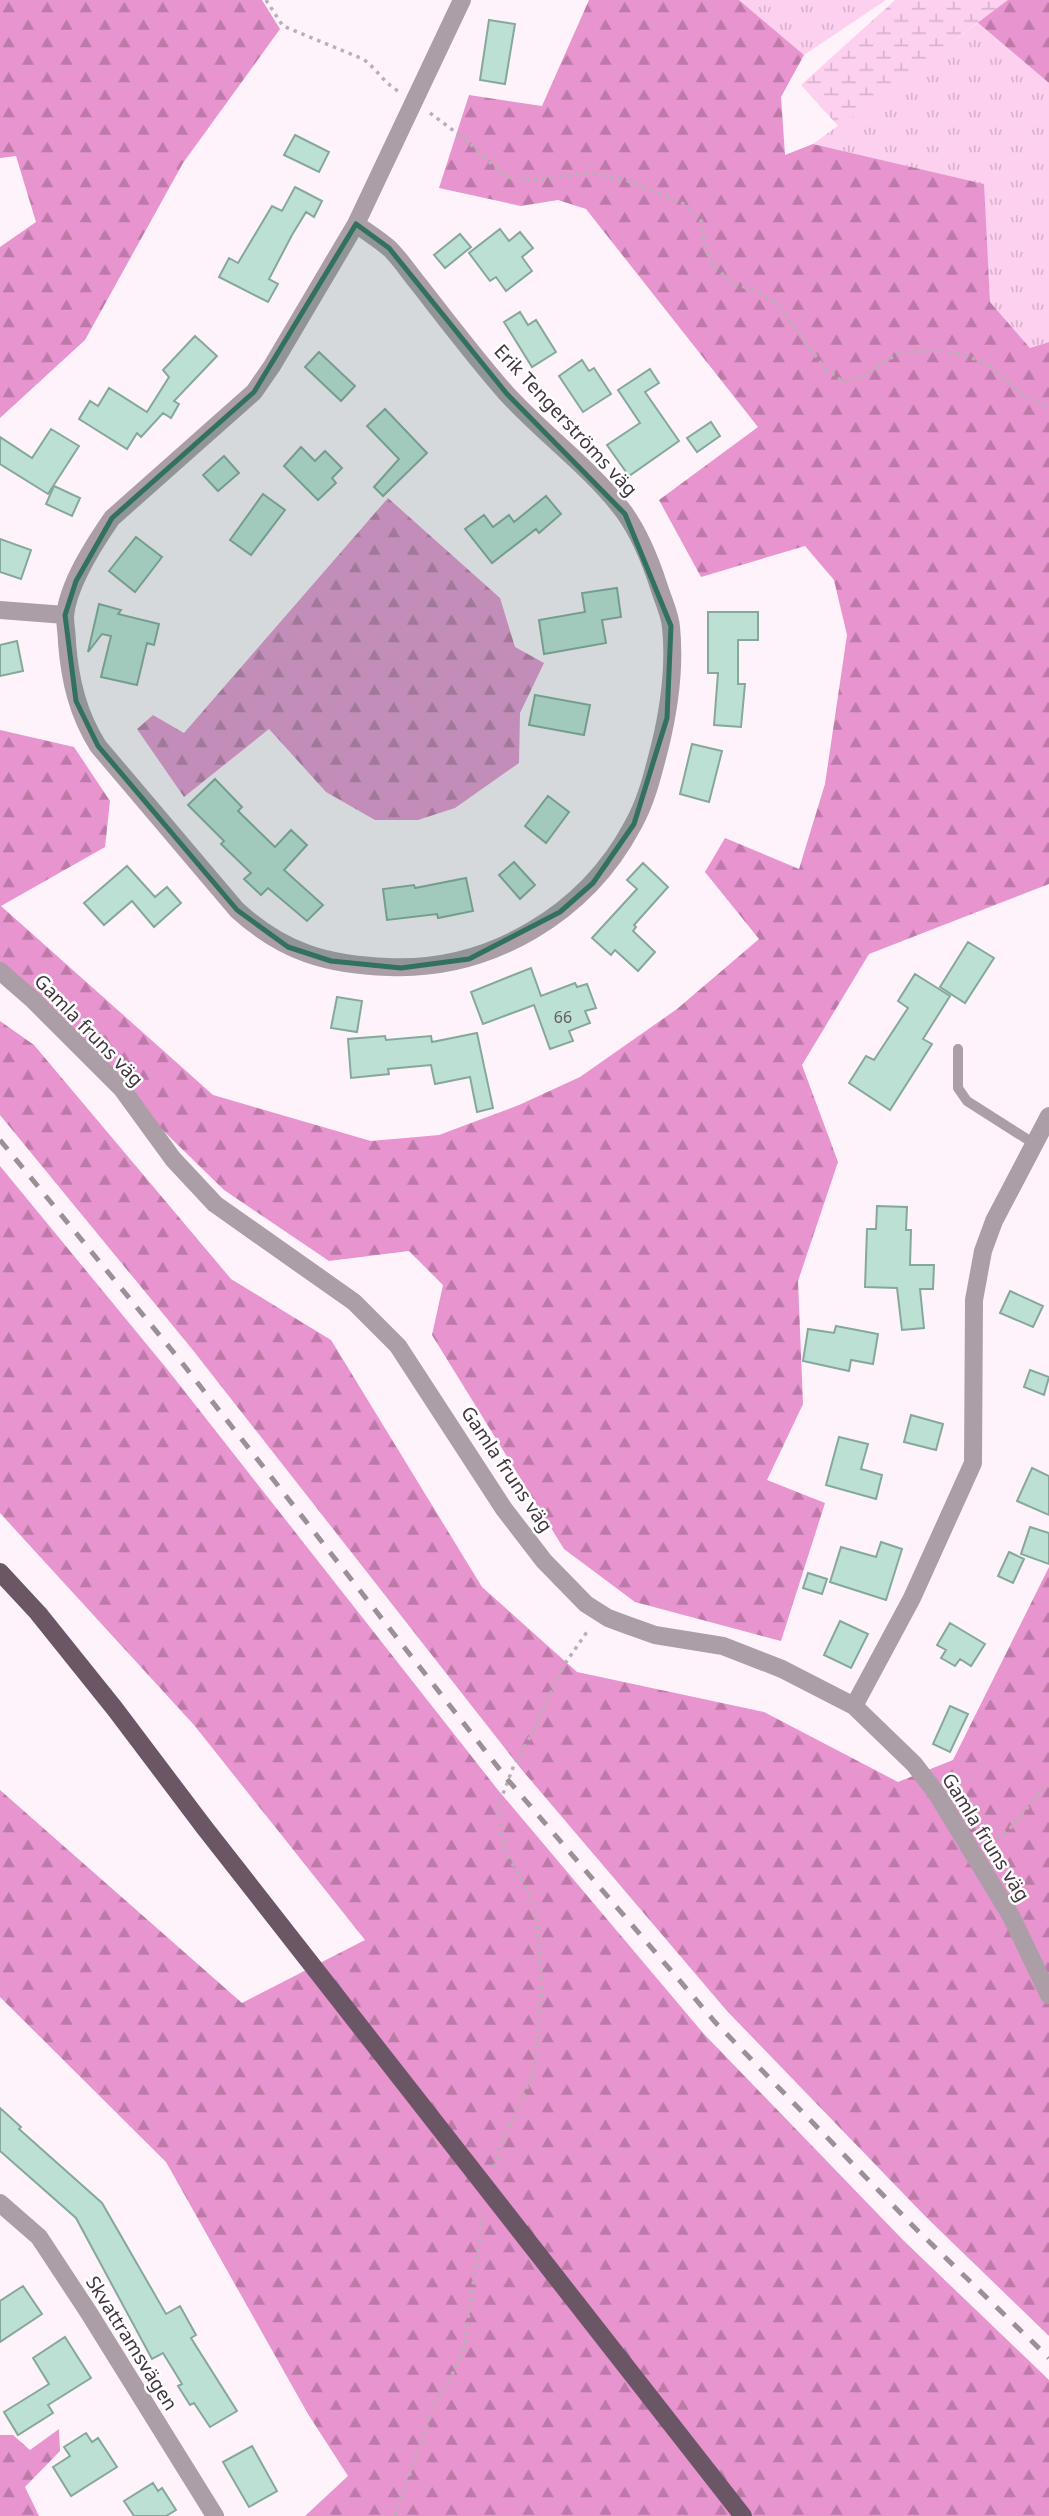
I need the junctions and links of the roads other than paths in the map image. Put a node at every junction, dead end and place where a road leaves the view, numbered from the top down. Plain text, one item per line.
1 (462, 0) edge
2 (356, 224) junction
3 (0, 610) edge
4 (65, 615) junction
5 (0, 971) edge
6 (958, 1049) dead end
7 (1049, 1116) edge
8 (1033, 1143) junction
9 (0, 1572) edge
10 (854, 1706) junction
11 (1049, 1995) edge
12 (0, 2203) edge
13 (215, 2516) edge
14 (743, 2516) edge

1 - 2 street, Erik Tengerströms väg
2 - 4 street, Erik Tengerströms väg
2 - 4 street, Erik Tengerströms väg
3 - 4 street
5 - 10 street, Gamla fruns väg
6 - 8 lane
7 - 8 street
8 - 10 street
9 - 14 main road
10 - 11 street, Gamla fruns väg
12 - 13 street, Skvattramsvägen

